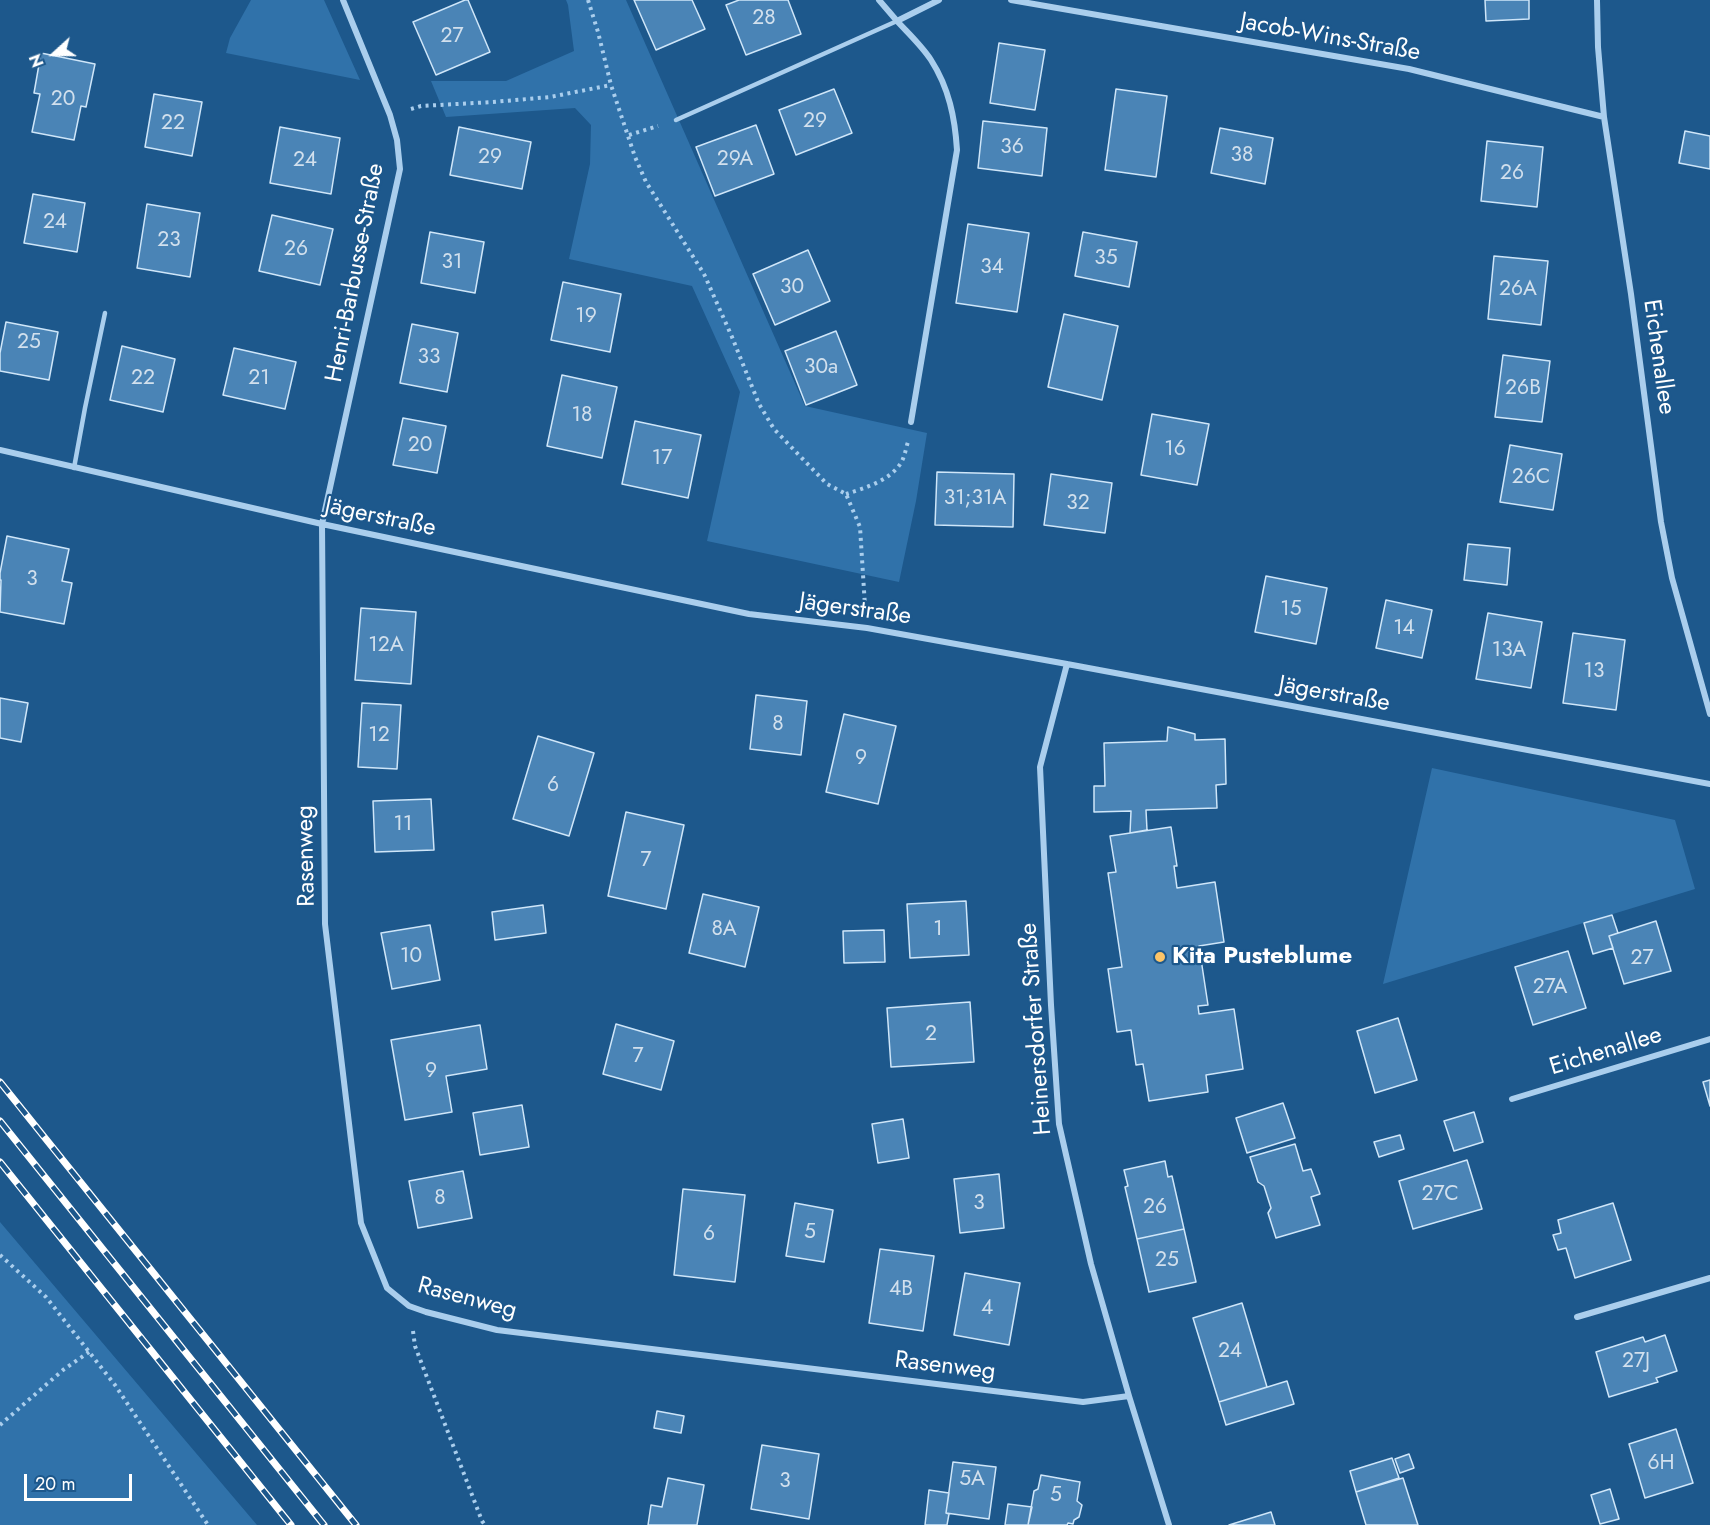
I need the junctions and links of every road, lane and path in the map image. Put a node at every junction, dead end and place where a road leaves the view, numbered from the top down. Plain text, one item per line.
1 (343, 0) edge
2 (588, 0) edge
3 (879, 0) edge
4 (939, 0) edge
5 (1011, 0) edge
6 (1597, 0) edge
7 (897, 21) junction
8 (611, 85) junction
9 (390, 115) junction
10 (1604, 117) junction
11 (676, 120) joint
12 (629, 135) junction
13 (105, 313) dead end
14 (911, 422) joint
15 (0, 450) edge
16 (74, 468) junction
17 (846, 494) junction
18 (322, 524) junction
19 (867, 628) junction
20 (1067, 663) junction
21 (1710, 714) edge
22 (1710, 784) edge
23 (1710, 1039) edge
24 (1512, 1099) dead end
25 (0, 1255) edge
26 (1710, 1278) edge
27 (409, 1306) junction
28 (1577, 1317) dead end
29 (90, 1353) junction
30 (1129, 1396) junction
31 (0, 1425) edge
32 (208, 1525) edge
33 (485, 1525) edge
34 (1169, 1525) edge

1 - 9 street, Henri-Barbusse-Straße
2 - 8 path
3 - 7 street
4 - 7 street
5 - 10 street, Jacob-Wins-Straße
6 - 10 street, Eichenallee
7 - 11 lane
7 - 14 street
8 - 9 path
8 - 12 path
9 - 18 street, Henri-Barbusse-Straße
10 - 21 street, Eichenallee
11 - 12 path
12 - 17 path
13 - 16 lane
14 - 17 path
15 - 16 street, Jägerstraße
16 - 18 street, Jägerstraße
17 - 19 path
18 - 19 street, Jägerstraße
18 - 27 street, Rasenweg
19 - 20 street, Jägerstraße
20 - 22 street, Jägerstraße
20 - 30 street, Heinersdorfer Straße
23 - 24 street, Eichenallee
25 - 29 path
26 - 28 street
27 - 30 street, Rasenweg
27 - 33 path
29 - 31 path
29 - 32 path
30 - 34 street, Heinersdorfer Straße

